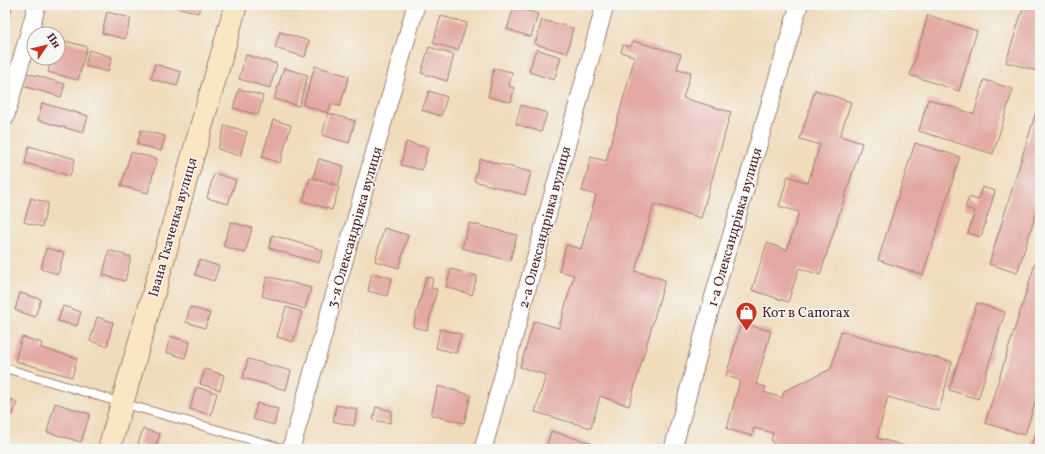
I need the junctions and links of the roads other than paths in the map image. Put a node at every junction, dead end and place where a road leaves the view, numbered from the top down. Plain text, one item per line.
1 (37, 5) edge
2 (236, 5) edge
3 (416, 5) edge
4 (606, 5) edge
5 (799, 5) edge
6 (5, 118) edge
7 (5, 368) edge
8 (122, 403) junction
9 (109, 449) edge
10 (285, 449) edge
11 (291, 449) edge
12 (482, 449) edge
13 (673, 449) edge

1 - 6 street
2 - 8 main road, Івана Ткаченка вулиця
3 - 11 street, 3-я Олександрівка вулиця
4 - 12 street, 2-а Олександрівка вулиця
5 - 13 street, 1-а Олександрівка вулиця
7 - 8 lane
8 - 9 main road, Івана Ткаченка вулиця
8 - 10 lane

